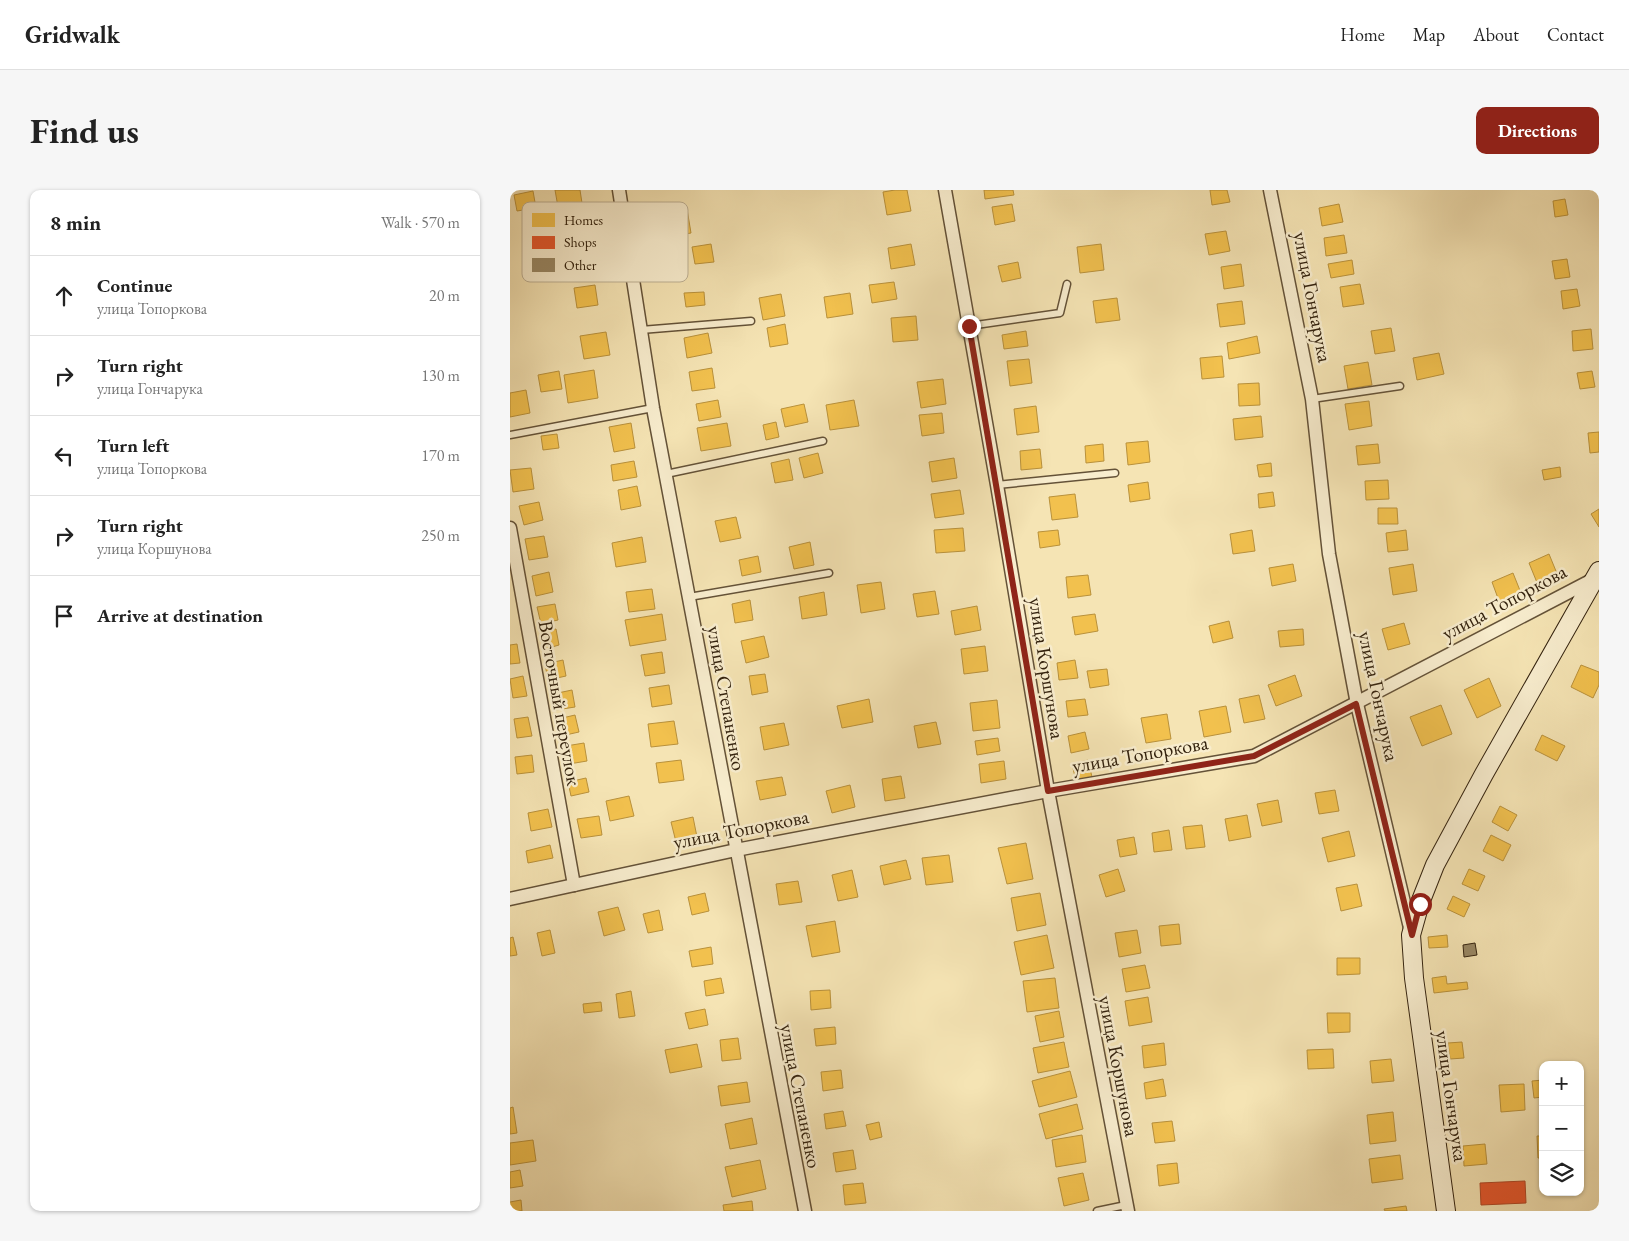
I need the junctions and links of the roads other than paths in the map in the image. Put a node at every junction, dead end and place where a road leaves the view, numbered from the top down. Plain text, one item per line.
1 (945, 190) edge
2 (1270, 190) edge
3 (633, 282) edge
4 (1068, 284) dead end
5 (750, 321) dead end
6 (969, 326) junction
7 (641, 330) junction
8 (1400, 386) dead end
9 (1312, 399) junction
10 (653, 408) junction
11 (510, 435) edge
12 (823, 441) dead end
13 (1115, 473) dead end
14 (666, 474) junction
15 (997, 485) junction
16 (510, 528) edge
17 (829, 573) dead end
18 (1596, 575) edge
19 (689, 597) junction
20 (1356, 704) junction
21 (1048, 791) junction
22 (736, 850) junction
23 (574, 885) junction
24 (510, 899) edge
25 (1412, 935) junction
26 (1127, 1208) edge
27 (805, 1211) edge
28 (1097, 1211) edge
29 (1446, 1211) edge

1 - 6 street, улица Коршунова
2 - 9 street, улица Гончарука
3 - 7 street, улица Степаненко
4 - 6 lane
5 - 7 lane
6 - 15 street, улица Коршунова
7 - 10 street, улица Степаненко
8 - 9 lane
9 - 20 street, улица Гончарука
10 - 11 lane
10 - 14 street, улица Степаненко
12 - 14 lane
13 - 15 lane
14 - 19 street, улица Степаненко
15 - 21 street, улица Коршунова
16 - 23 street, Восточный переулок
17 - 19 lane
18 - 20 street, улица Топоркова
18 - 25 street, улица Топоркова
19 - 22 street, улица Степаненко
20 - 21 street, улица Топоркова
20 - 25 street, улица Гончарука
21 - 22 street, улица Топоркова
21 - 26 street, улица Коршунова
22 - 23 street, улица Топоркова
22 - 27 street, улица Степаненко
23 - 24 street, улица Топоркова
25 - 29 street, улица Гончарука
26 - 28 lane

